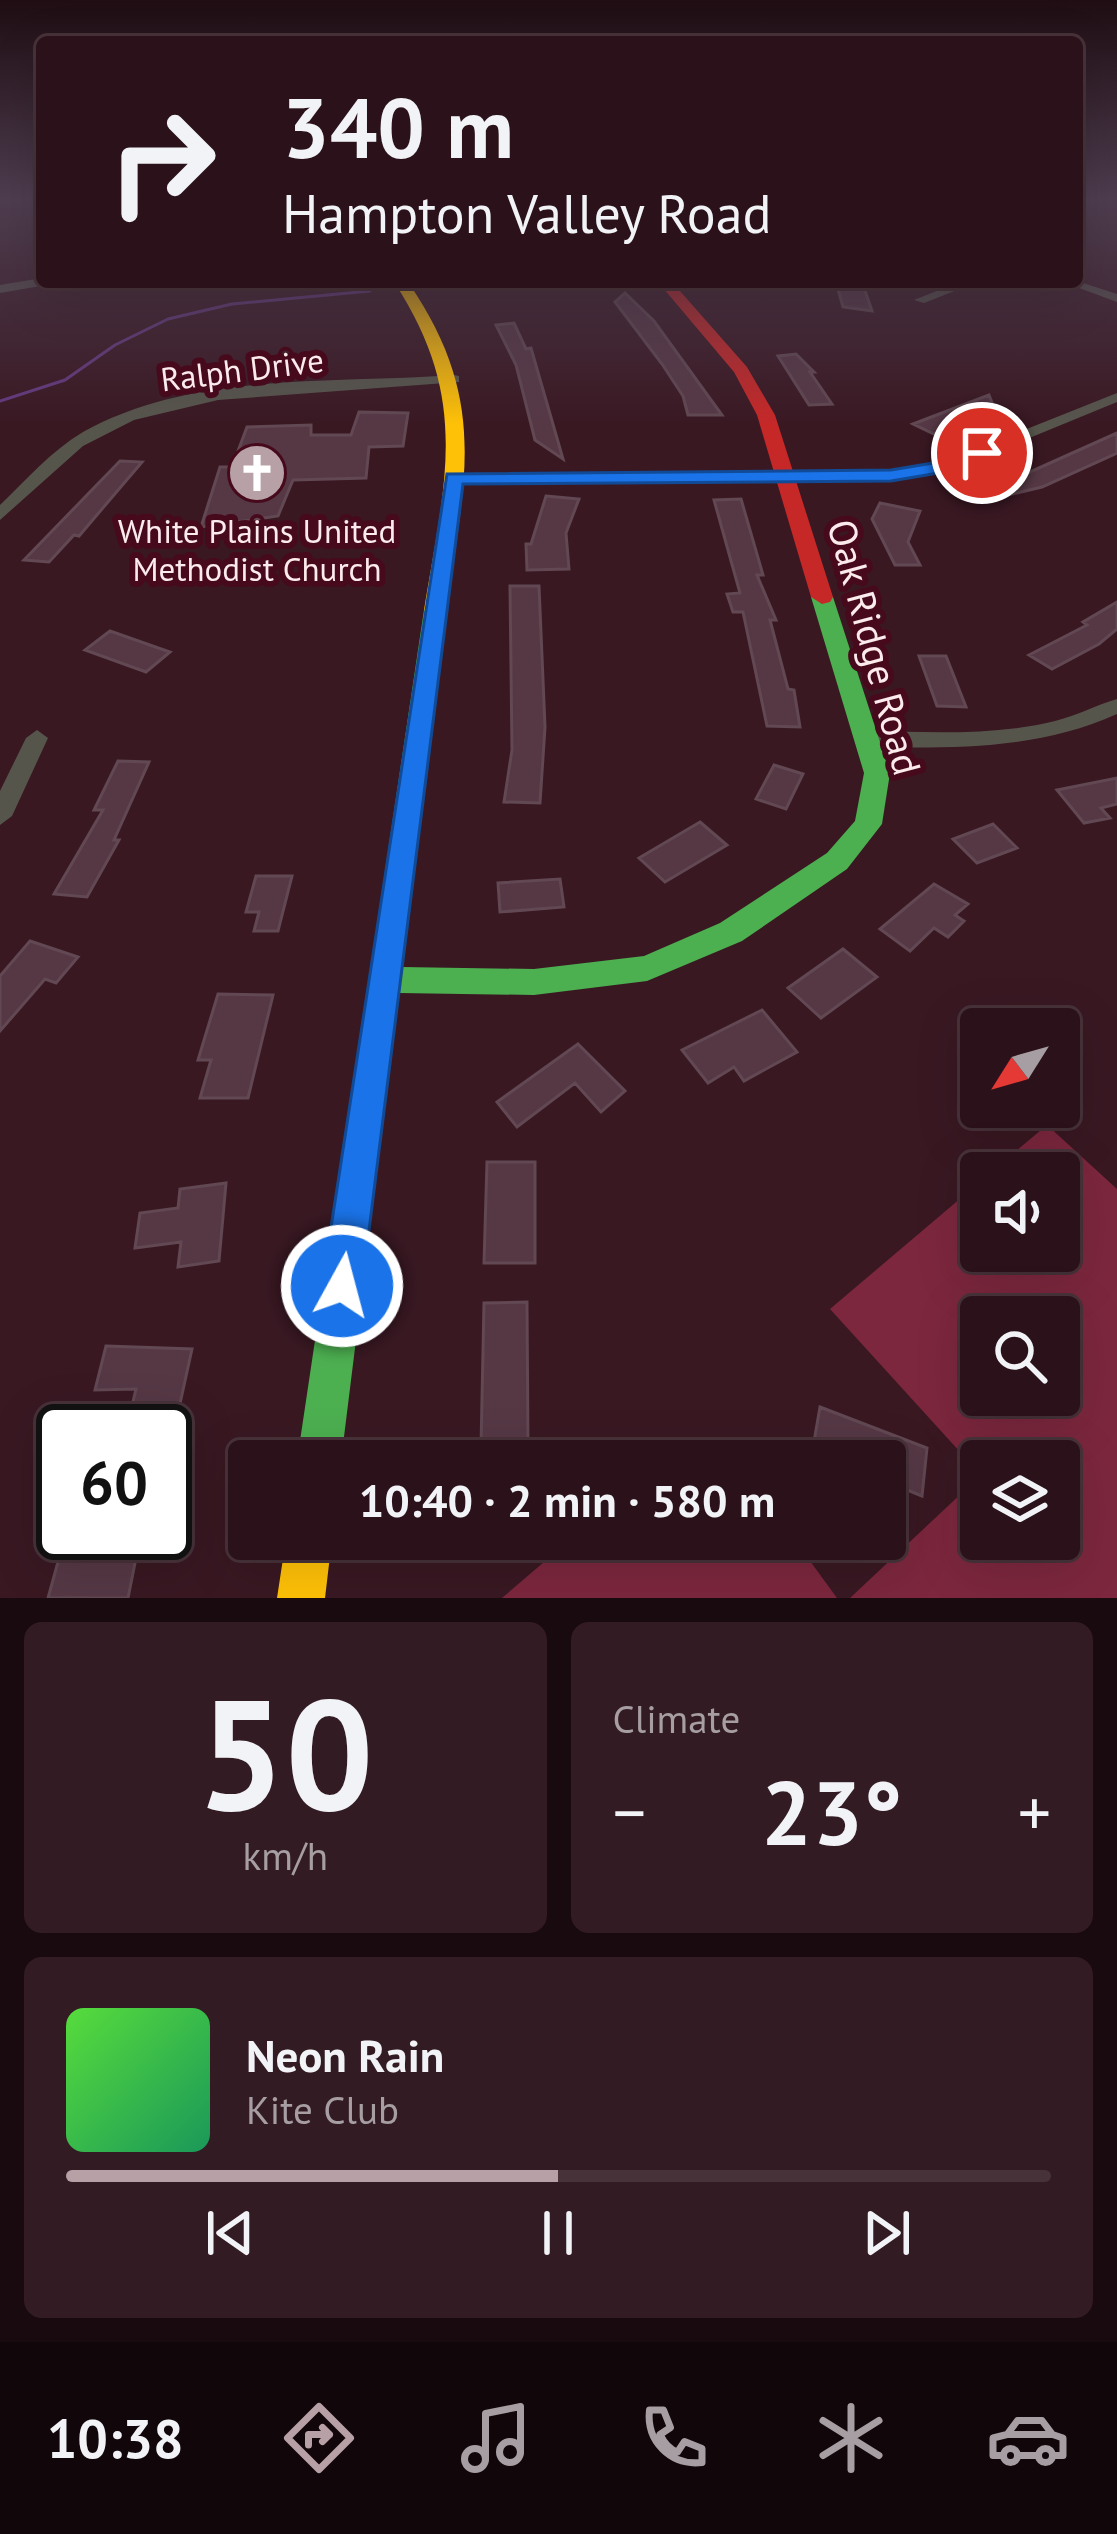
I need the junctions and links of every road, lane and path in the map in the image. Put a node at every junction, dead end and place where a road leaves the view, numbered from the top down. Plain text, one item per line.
1 (36, 283) edge
2 (1083, 287) edge
3 (404, 288) edge
4 (670, 288) edge
5 (954, 288) edge
6 (0, 290) edge
7 (1117, 298) edge
8 (920, 300) dead end
9 (454, 379) junction
10 (1117, 397) edge
11 (786, 477) junction
12 (454, 478) junction
13 (0, 515) edge
14 (1117, 706) edge
15 (38, 737) dead end
16 (867, 739) junction
17 (0, 816) edge
18 (383, 980) junction
19 (322, 1440) edge
20 (306, 1560) edge
21 (301, 1598) edge

1 - 6 street
2 - 7 street
3 - 9 main road
4 - 11 main road, Oak Ridge Road
5 - 8 street
9 - 12 main road
9 - 13 street, Ralph Drive
10 - 11 street
11 - 12 street
11 - 16 main road, Oak Ridge Road
12 - 18 main road
14 - 16 street
15 - 17 street
16 - 18 main road, Oak Ridge Road
18 - 19 main road
20 - 21 main road

